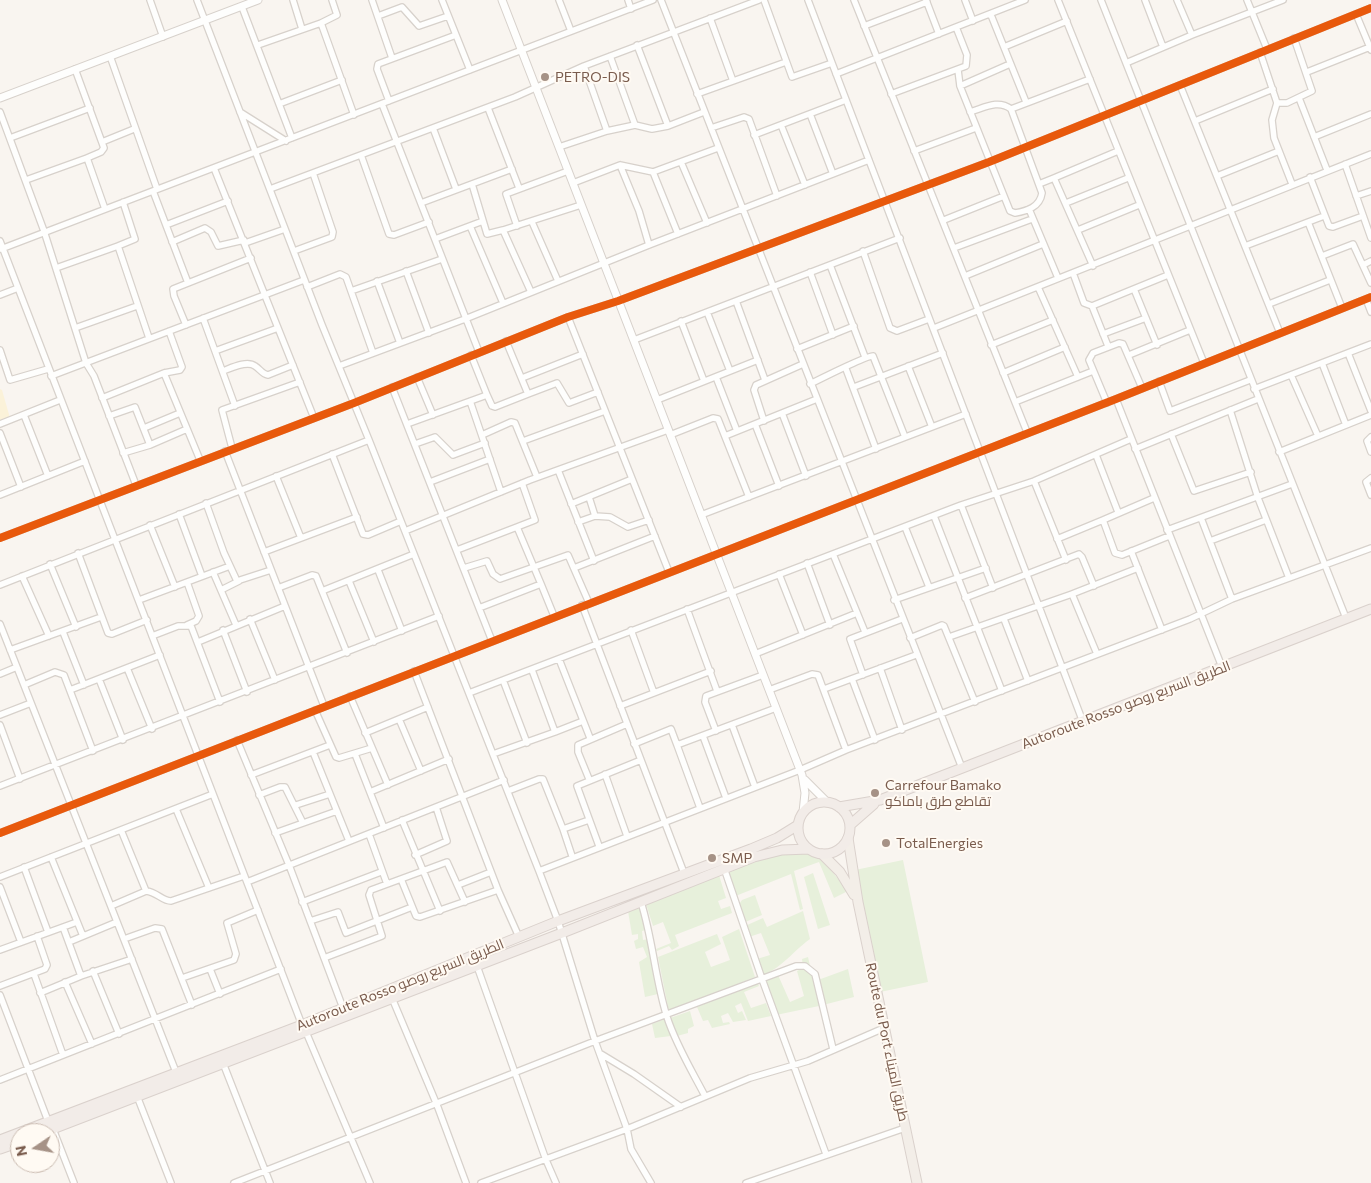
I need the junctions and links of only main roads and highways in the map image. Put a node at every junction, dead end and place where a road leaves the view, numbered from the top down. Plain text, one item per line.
1 (1371, 609) edge
2 (880, 800) junction
3 (840, 807) junction
4 (798, 825) junction
5 (850, 825) junction
6 (848, 838) junction
7 (809, 849) junction
8 (822, 854) junction
9 (858, 902) junction
10 (304, 1028) junction
11 (55, 1123) edge
12 (56, 1123) edge
13 (917, 1183) edge

1 - 2 highway, Autoroute Rosso الطريق السريع روصو
2 - 3 highway, Autoroute Rosso الطريق السريع روصو
2 - 5 highway, Autoroute Rosso الطريق السريع روصو
3 - 4 highway
3 - 5 highway
4 - 7 highway
4 - 10 highway, Autoroute Rosso الطريق السريع روصو
5 - 6 highway
6 - 8 highway
6 - 9 main road, Route du Port طريق الميناء
7 - 8 highway
7 - 10 highway, Autoroute Rosso الطريق السريع روصو
8 - 9 main road, Route du Port طريق الميناء
9 - 13 main road, Route du Port طريق الميناء
10 - 11 highway, Autoroute Rosso الطريق السريع روصو
10 - 12 highway, Autoroute Rosso الطريق السريع روصو

